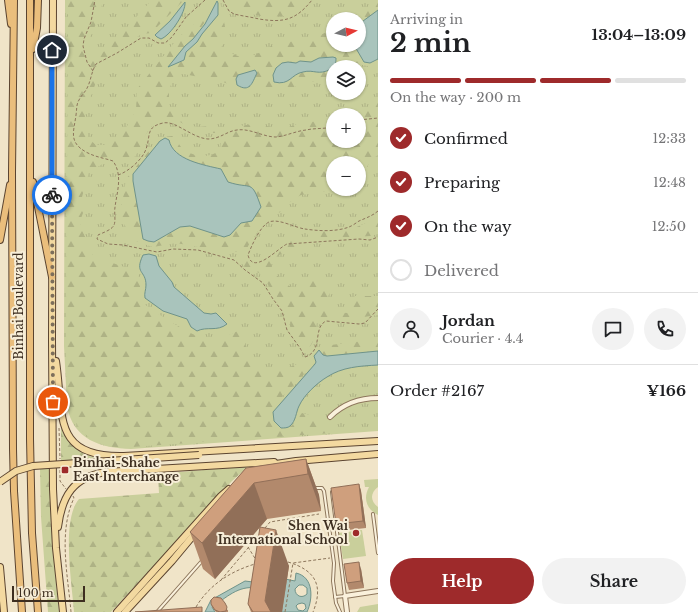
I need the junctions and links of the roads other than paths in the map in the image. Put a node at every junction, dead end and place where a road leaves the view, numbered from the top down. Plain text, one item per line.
1 (8, 0) edge
2 (14, 0) edge
3 (30, 0) edge
4 (38, 0) edge
5 (53, 0) edge
6 (14, 52) junction
7 (30, 64) junction
8 (30, 168) junction
9 (12, 172) junction
10 (0, 240) edge
11 (52, 277) junction
12 (52, 340) junction
13 (378, 398) edge
14 (330, 417) dead end
15 (378, 441) edge
16 (283, 447) junction
17 (378, 454) edge
18 (296, 460) junction
19 (257, 470) edge
20 (0, 482) edge
21 (313, 489) dead end
22 (332, 492) edge
23 (373, 514) dead end
24 (56, 548) junction
25 (378, 552) edge
26 (203, 560) edge
27 (0, 567) edge
28 (378, 591) edge
29 (345, 596) junction
30 (335, 597) junction
31 (4, 612) edge
32 (22, 612) edge
33 (38, 612) edge
34 (63, 612) edge
35 (117, 612) edge
36 (125, 612) edge
37 (157, 612) edge
38 (340, 612) edge
39 (347, 612) edge

1 - 6 highway
2 - 6 highway, Binhai Boulevard
3 - 7 highway, Binhai Boulevard
4 - 7 highway
5 - 11 main road
6 - 9 highway, Binhai Boulevard
7 - 8 highway, Binhai Boulevard
8 - 11 highway
8 - 33 highway, Binhai Boulevard
9 - 10 highway
9 - 32 highway, Binhai Boulevard
11 - 12 main road
12 - 16 main road
12 - 24 main road
13 - 14 street
15 - 16 main road
16 - 20 main road, bridge
17 - 18 main road
18 - 19 main road
18 - 24 main road
21 - 30 lane
22 - 29 lane
23 - 25 lane
24 - 34 main road
26 - 37 lane
27 - 31 main road
28 - 29 street
29 - 30 lane
29 - 39 street
30 - 38 lane
35 - 36 main road

